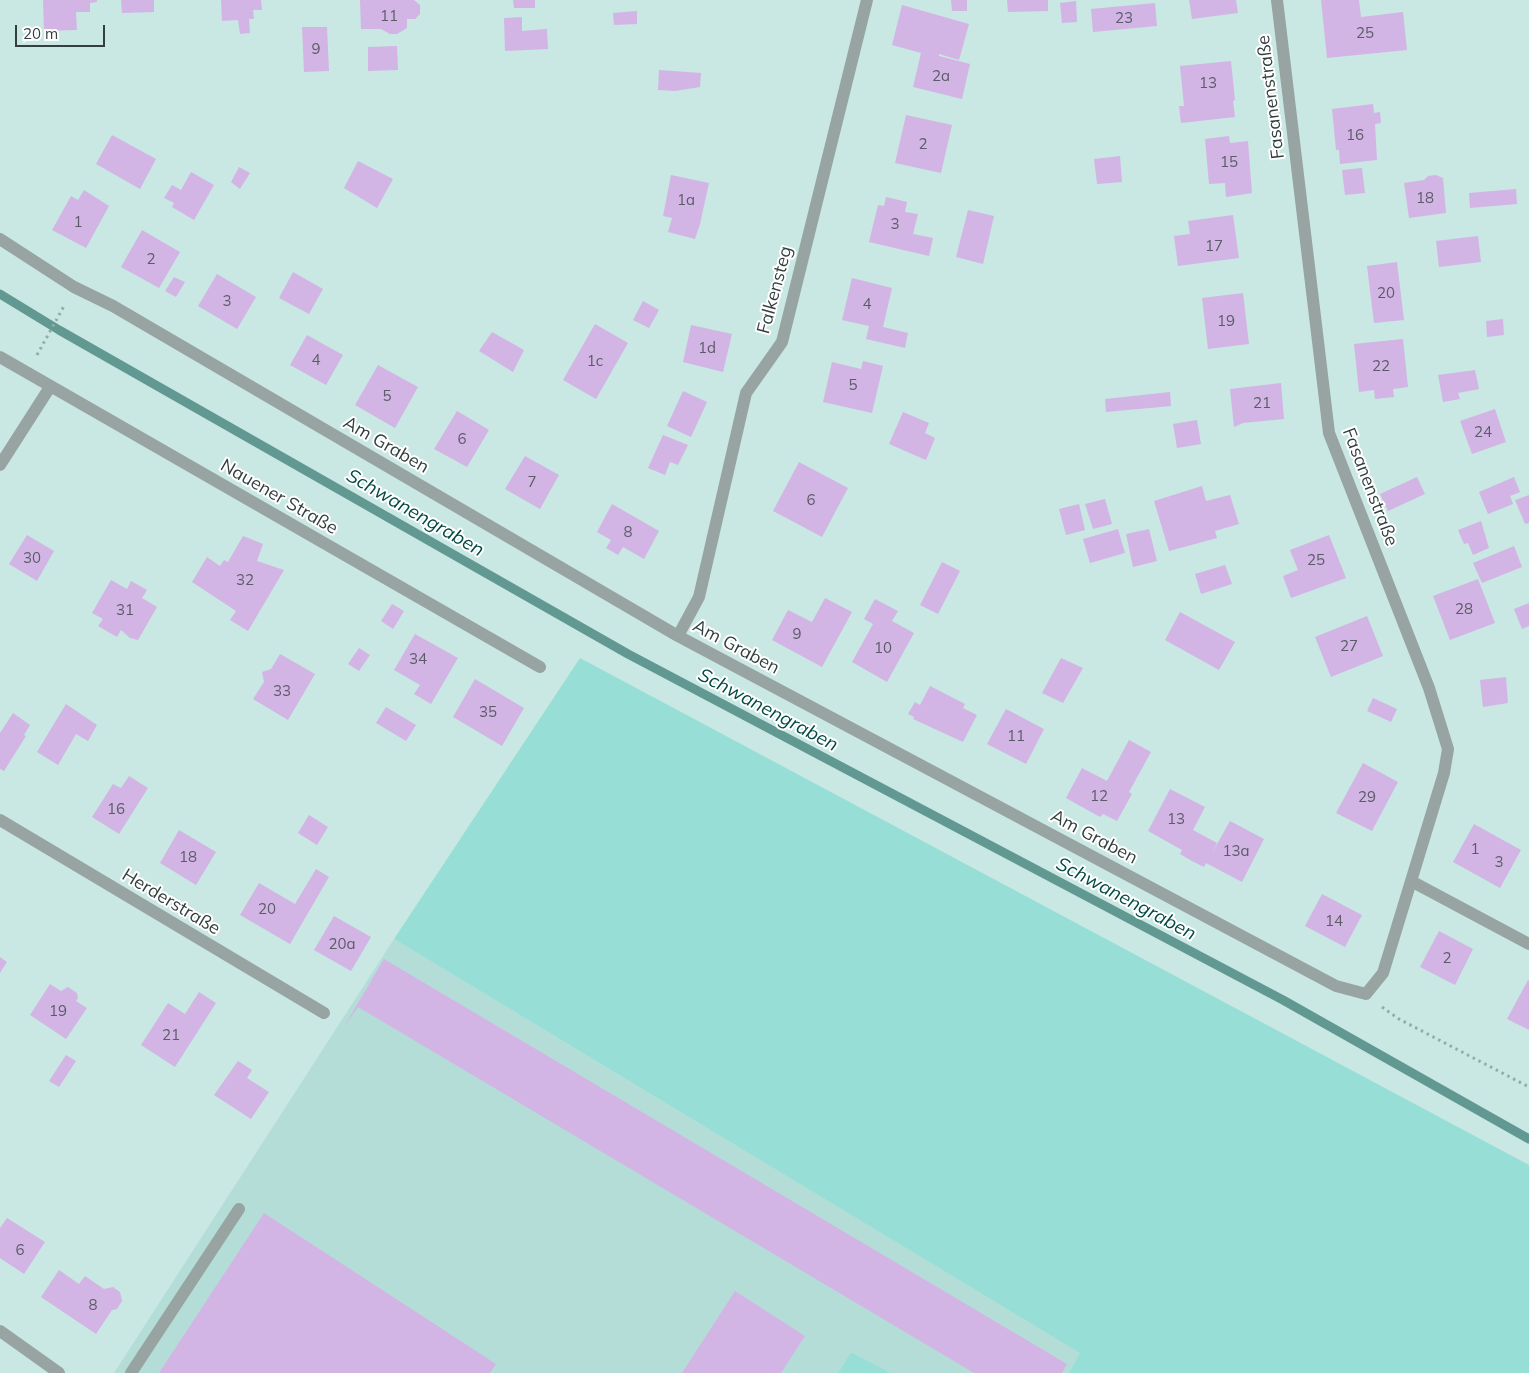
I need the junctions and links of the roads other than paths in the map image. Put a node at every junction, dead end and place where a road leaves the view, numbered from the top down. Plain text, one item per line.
1 (867, 0) edge
2 (1277, 0) edge
3 (0, 239) edge
4 (0, 357) edge
5 (50, 387) junction
6 (0, 465) edge
7 (678, 636) junction
8 (540, 667) dead end
9 (0, 820) edge
10 (1411, 881) junction
11 (1529, 944) edge
12 (324, 1013) dead end
13 (239, 1209) dead end
14 (0, 1331) edge
15 (59, 1373) edge
16 (131, 1373) edge

1 - 7 street, Falkensteg
2 - 10 street, Fasanenstraße
3 - 7 street, Am Graben
4 - 5 street, Nauener Straße
5 - 6 street
5 - 8 street, Nauener Straße
7 - 10 street, Am Graben
9 - 12 street, Herderstraße
10 - 11 street
13 - 16 street
14 - 15 street

